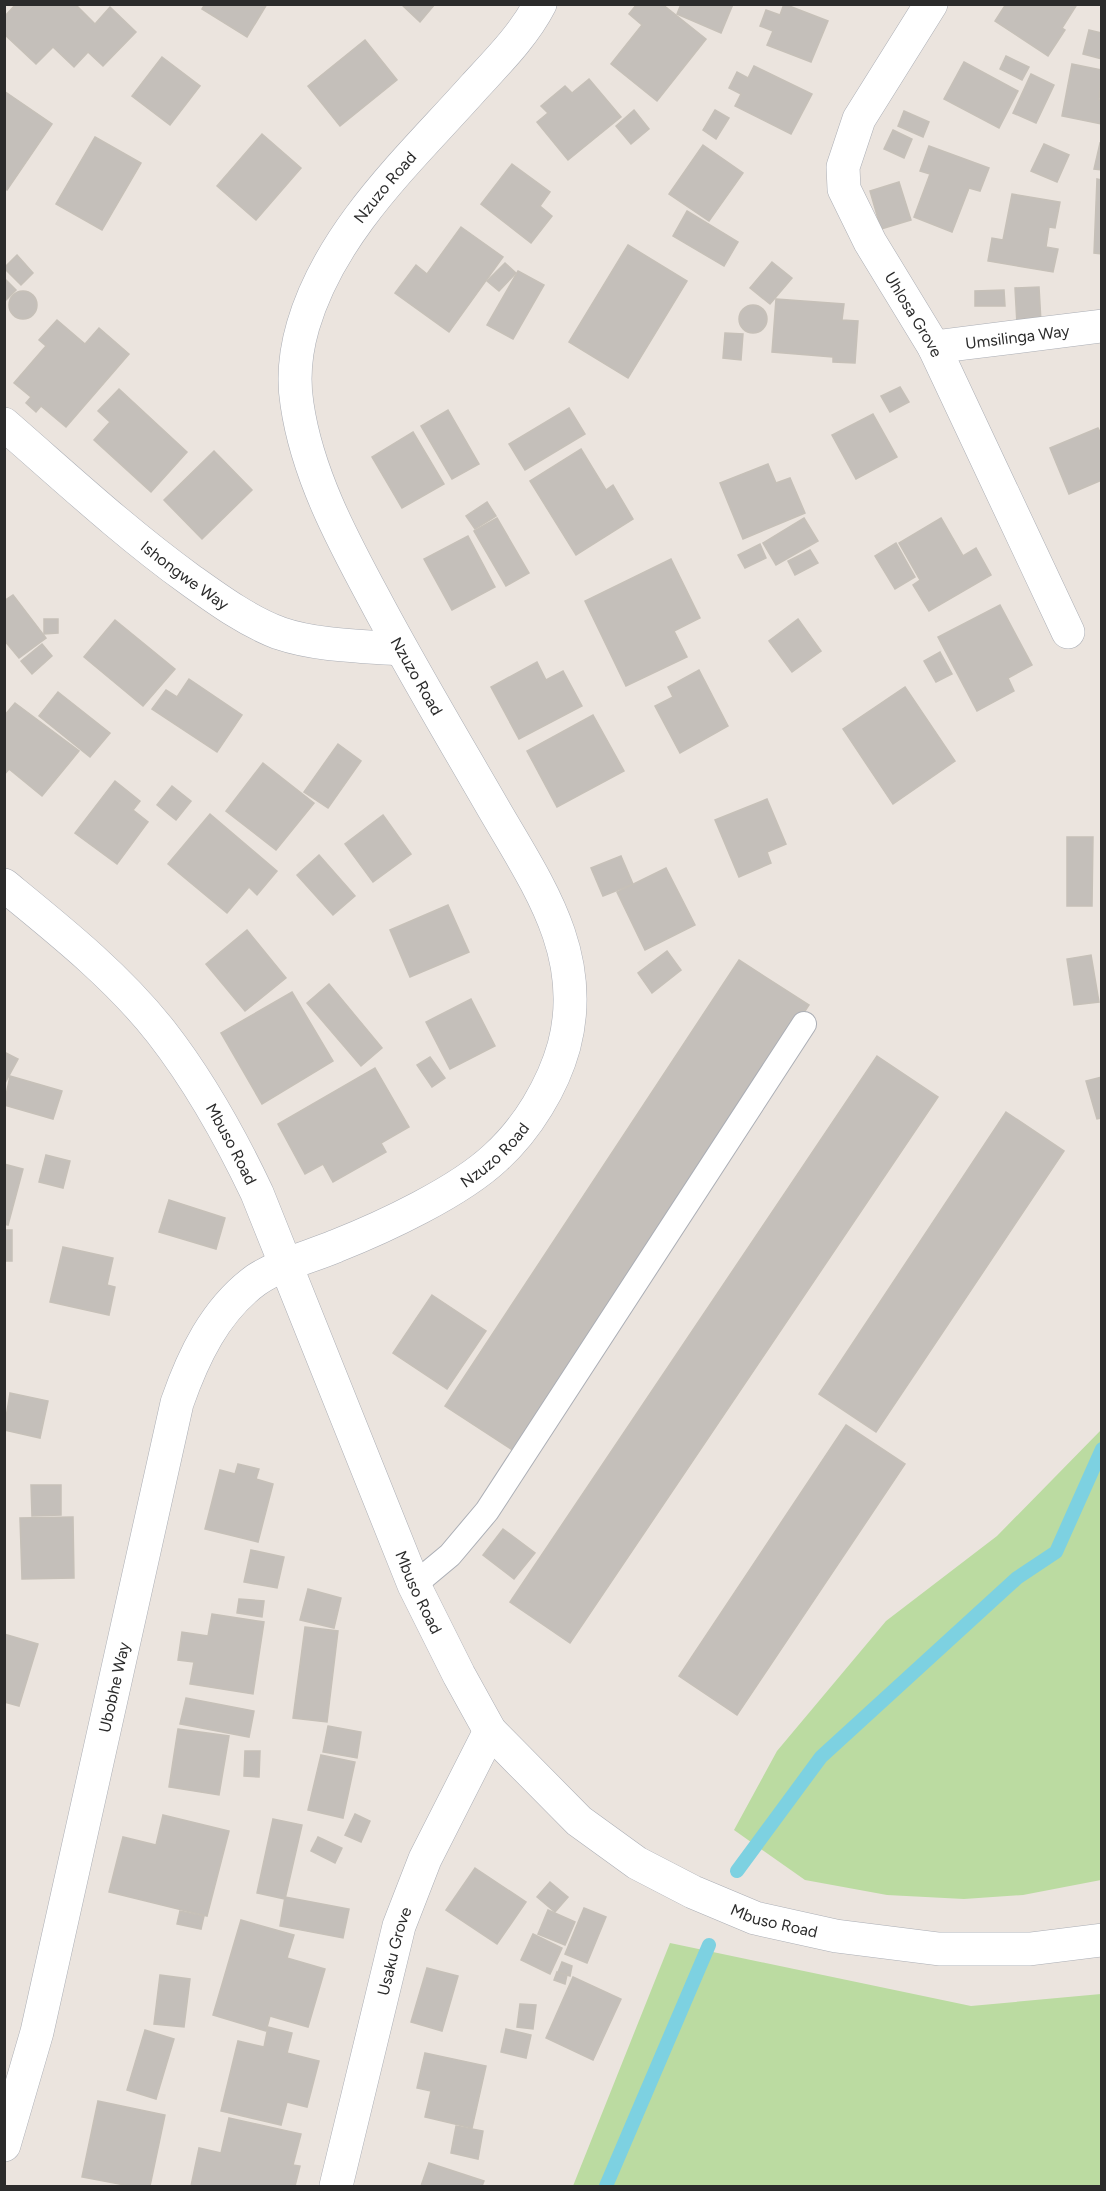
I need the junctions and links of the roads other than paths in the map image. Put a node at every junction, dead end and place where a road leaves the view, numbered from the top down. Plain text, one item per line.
1 (540, 4) edge
2 (931, 4) edge
3 (1101, 327) edge
4 (934, 347) junction
5 (4, 424) edge
6 (1068, 632) dead end
7 (401, 649) junction
8 (4, 885) edge
9 (804, 1024) dead end
10 (285, 1266) junction
11 (414, 1585) junction
12 (490, 1731) junction
13 (1101, 1940) edge
14 (4, 2145) edge
15 (336, 2187) edge

1 - 7 street, Nzuzo Road
2 - 4 street, Uhlosa Grove
3 - 4 street, Umsilinga Way
4 - 6 street, Uhlosa Grove
5 - 7 street, Ishongwe Way
7 - 10 street, Nzuzo Road
8 - 10 street, Mbuso Road
9 - 11 lane
10 - 11 street, Mbuso Road
10 - 14 street, Ubobhe Way
11 - 12 street, Mbuso Road
12 - 13 street, Mbuso Road
12 - 15 street, Usaku Grove

